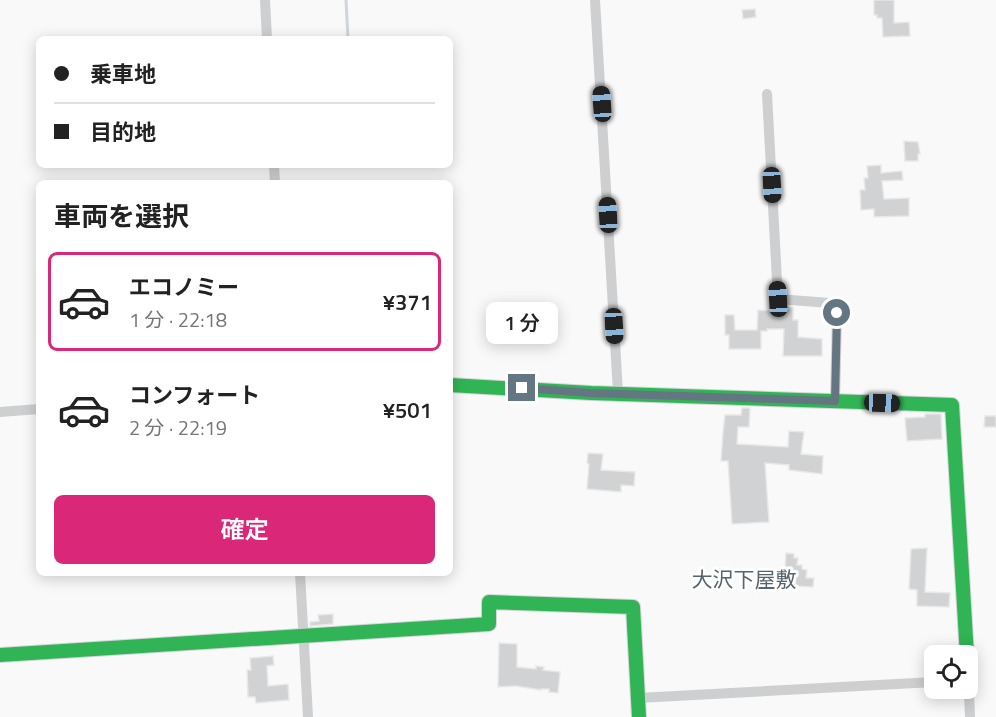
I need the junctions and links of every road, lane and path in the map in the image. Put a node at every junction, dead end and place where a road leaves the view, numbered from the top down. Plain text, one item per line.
1 (264, 0) edge
2 (595, 0) edge
3 (267, 36) edge
4 (767, 94) dead end
5 (453, 386) edge
6 (618, 393) junction
7 (835, 401) junction
8 (36, 409) edge
9 (0, 412) edge
10 (300, 576) edge
11 (304, 636) junction
12 (966, 645) edge
13 (0, 655) edge
14 (924, 683) edge
15 (638, 698) junction
16 (969, 699) edge
17 (308, 717) edge
18 (639, 717) edge
19 (970, 717) edge

1 - 3 street
2 - 6 street
4 - 7 street
5 - 6 street
6 - 7 street
7 - 12 street
8 - 9 street
10 - 11 street
11 - 13 street
11 - 15 street
11 - 17 street
14 - 15 street
15 - 18 street
16 - 19 street

